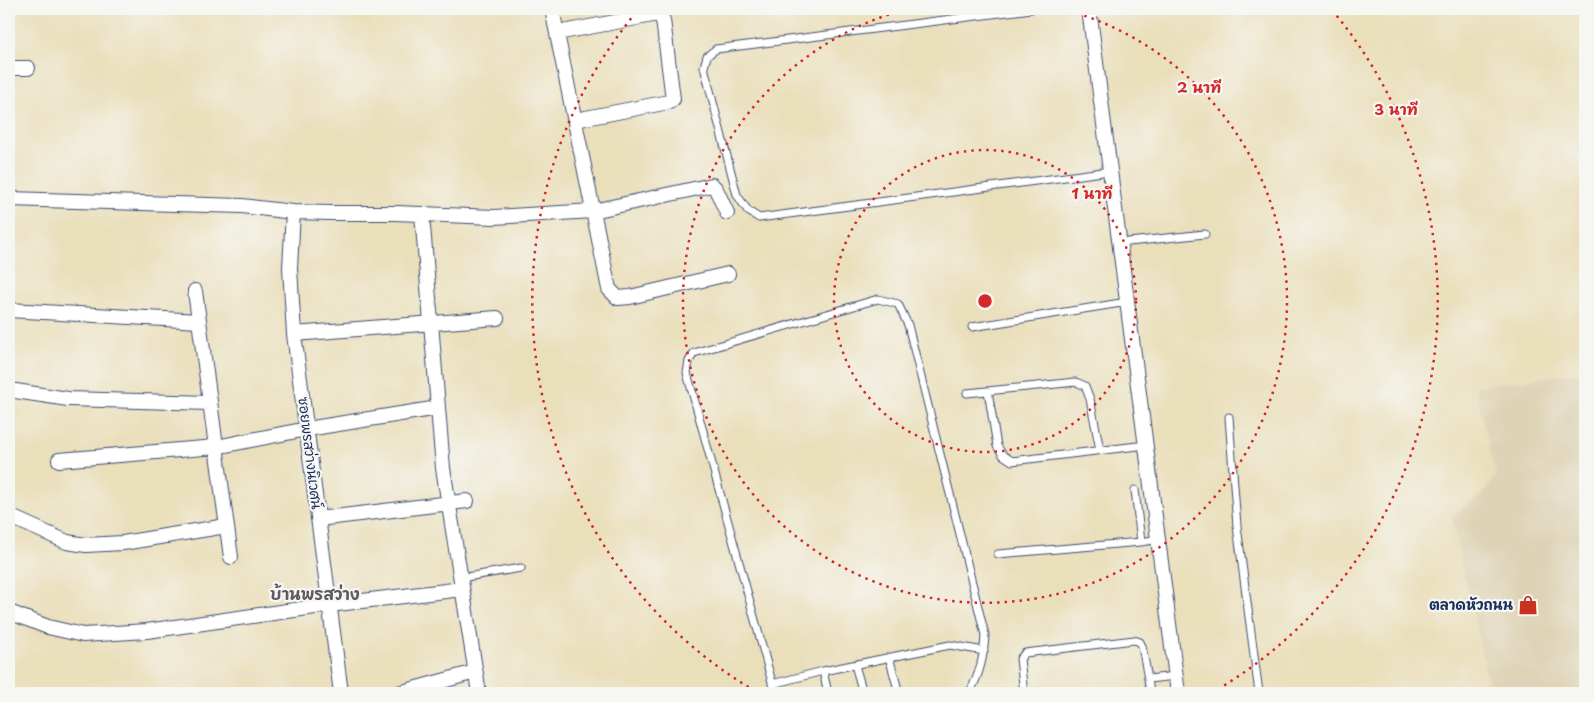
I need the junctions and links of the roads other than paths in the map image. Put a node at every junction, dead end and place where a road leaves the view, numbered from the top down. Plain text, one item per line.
1 (552, 9) edge
2 (1031, 9) edge
3 (1089, 9) edge
4 (558, 33) junction
5 (9, 68) edge
6 (28, 68) dead end
7 (575, 120) junction
8 (1110, 171) junction
9 (9, 200) edge
10 (593, 211) junction
11 (293, 212) junction
12 (727, 213) dead end
13 (422, 214) junction
14 (1205, 234) dead end
15 (1119, 243) junction
16 (728, 274) dead end
17 (195, 291) dead end
18 (1127, 302) junction
19 (9, 310) edge
20 (497, 318) dead end
21 (199, 321) junction
22 (431, 323) junction
23 (972, 327) dead end
24 (294, 334) junction
25 (9, 390) edge
26 (988, 391) junction
27 (967, 393) dead end
28 (210, 403) junction
29 (438, 408) junction
30 (1229, 417) dead end
31 (307, 429) junction
32 (1146, 445) junction
33 (216, 448) junction
34 (1100, 450) junction
35 (59, 460) dead end
36 (1135, 490) dead end
37 (466, 501) dead end
38 (448, 502) junction
39 (9, 516) edge
40 (318, 520) junction
41 (226, 526) junction
42 (1158, 540) junction
43 (1141, 542) junction
44 (998, 554) dead end
45 (231, 558) dead end
46 (521, 568) dead end
47 (461, 583) junction
48 (329, 605) junction
49 (9, 612) edge
50 (984, 652) junction
51 (889, 657) junction
52 (855, 664) junction
53 (823, 671) junction
54 (475, 672) junction
55 (1176, 676) junction
56 (1148, 679) junction
57 (772, 684) junction
58 (341, 693) edge
59 (399, 693) edge
60 (478, 693) edge
61 (775, 693) edge
62 (828, 693) edge
63 (863, 693) edge
64 (899, 693) edge
65 (969, 693) edge
66 (1024, 693) edge
67 (1150, 693) edge
68 (1178, 693) edge
69 (1259, 693) edge

1 - 4 street
2 - 8 lane
3 - 8 street
4 - 7 street
4 - 7 street
5 - 6 street
7 - 10 street
8 - 15 street
9 - 11 street
10 - 12 street
10 - 13 street
10 - 16 street
11 - 13 street
11 - 24 street, ซอยพรสว่างนิเวศน์
13 - 22 street
14 - 15 lane
15 - 18 street
17 - 21 street
18 - 23 lane
18 - 32 street
19 - 21 street
20 - 22 street
21 - 28 street
22 - 24 street
22 - 29 street
24 - 31 street, ซอยพรสว่างนิเวศน์
25 - 28 street
26 - 27 lane
26 - 34 lane
26 - 34 lane
28 - 33 street
29 - 31 street
29 - 38 street
30 - 69 lane
31 - 33 street
31 - 40 street, ซอยพรสว่างนิเวศน์
32 - 34 lane
32 - 42 street
33 - 35 street
33 - 41 street
36 - 43 lane
37 - 38 street
38 - 40 street
38 - 47 street
39 - 41 street
40 - 48 street, ซอยพรสว่างนิเวศน์
41 - 45 street
42 - 43 lane
42 - 55 street
43 - 44 lane
46 - 47 lane
47 - 48 street
47 - 54 street
48 - 49 street
48 - 58 street, ซอยพรสว่างนิเวศน์
50 - 51 lane
50 - 57 lane
50 - 65 lane
51 - 52 lane
51 - 64 lane
52 - 53 lane
52 - 63 lane
53 - 57 lane
53 - 62 lane
54 - 59 street
54 - 60 street
55 - 56 lane
55 - 68 street
56 - 66 lane
56 - 67 lane
57 - 61 lane

